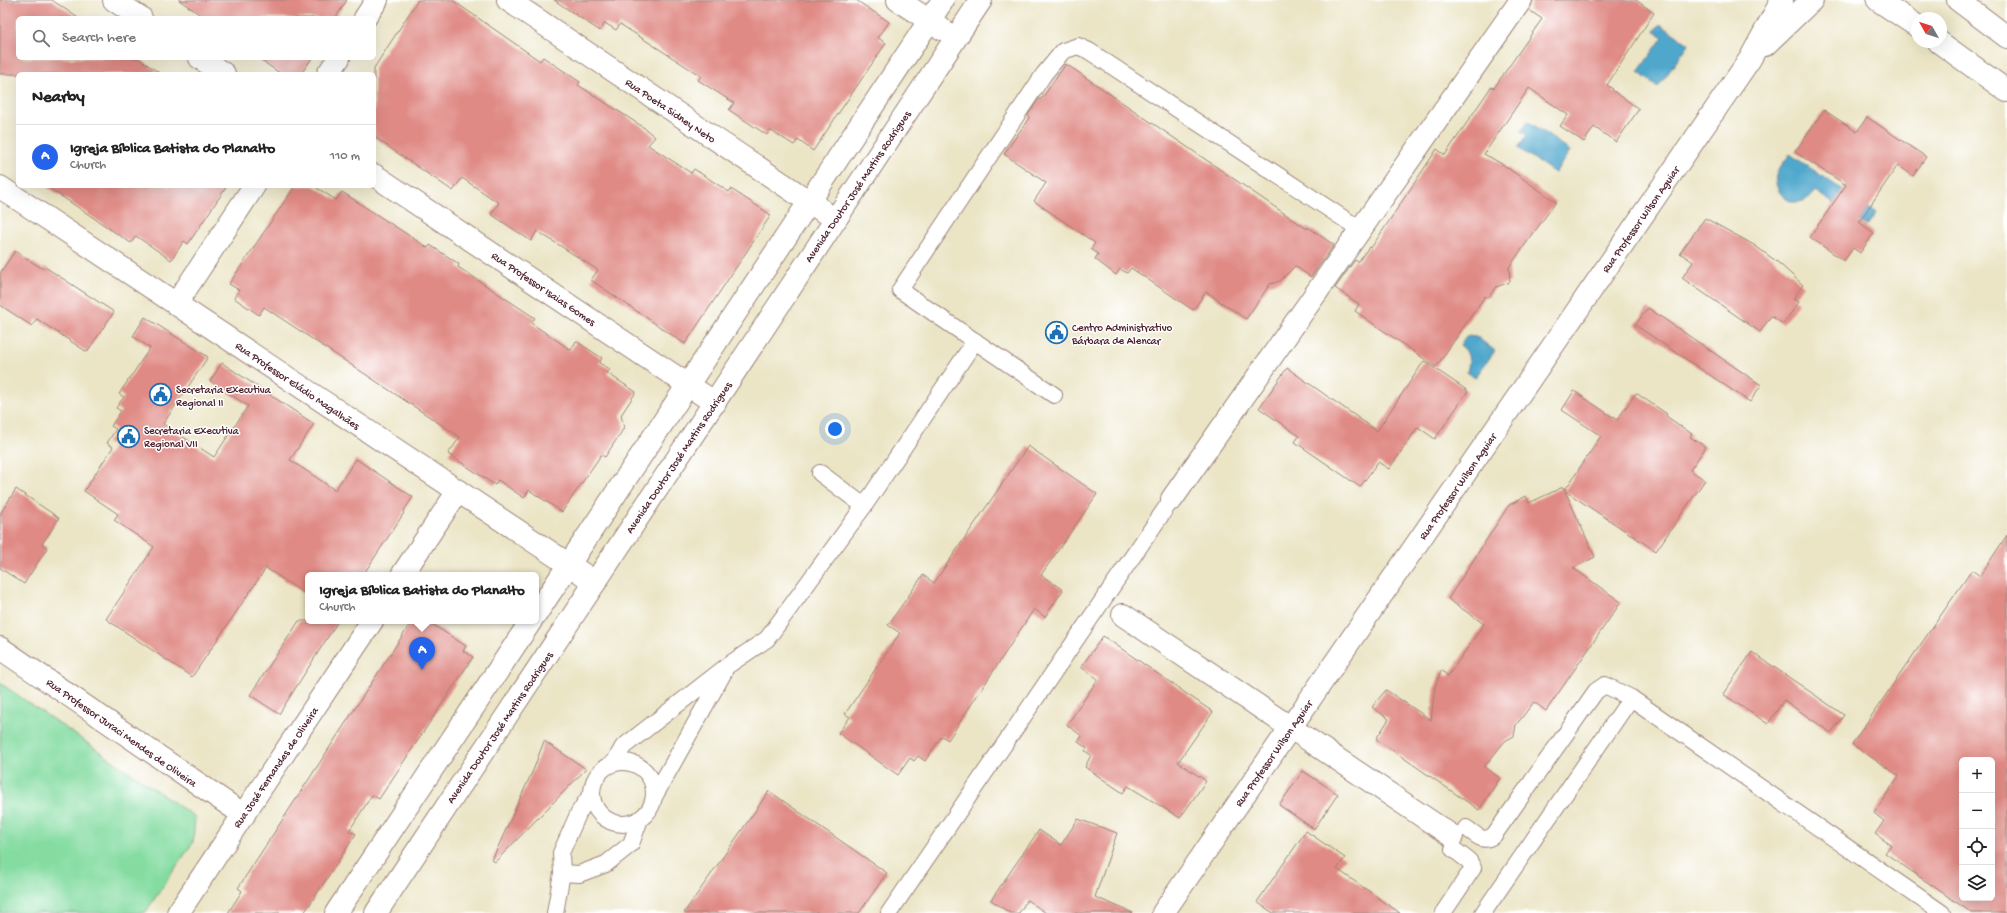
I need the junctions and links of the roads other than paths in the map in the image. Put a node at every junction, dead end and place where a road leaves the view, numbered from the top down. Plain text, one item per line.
1 (114, 0) edge
2 (377, 0) edge
3 (508, 0) edge
4 (898, 0) edge
5 (943, 0) edge
6 (981, 0) edge
7 (1521, 0) edge
8 (1782, 0) edge
9 (1812, 0) edge
10 (1878, 0) edge
11 (1958, 0) edge
12 (138, 16) edge
13 (366, 16) edge
14 (929, 21) junction
15 (1911, 22) edge
16 (2007, 37) edge
17 (955, 38) junction
18 (1947, 48) edge
19 (1750, 59) junction
20 (203, 60) edge
21 (338, 60) edge
22 (221, 72) edge
23 (329, 72) edge
24 (2007, 91) edge
25 (376, 176) edge
26 (0, 187) edge
27 (253, 188) edge
28 (810, 202) junction
29 (835, 219) junction
30 (1361, 230) junction
31 (176, 304) junction
32 (975, 341) junction
33 (689, 384) junction
34 (1054, 395) dead end
35 (714, 402) junction
36 (820, 473) dead end
37 (458, 491) junction
38 (1172, 499) joint
39 (864, 506) junction
40 (569, 565) junction
41 (404, 572) edge
42 (595, 582) junction
43 (539, 610) edge
44 (1123, 615) dead end
45 (370, 624) edge
46 (529, 624) edge
47 (0, 648) edge
48 (727, 666) junction
49 (1631, 698) junction
50 (1290, 728) junction
51 (614, 764) junction
52 (592, 793) junction
53 (654, 797) junction
54 (244, 816) junction
55 (640, 820) junction
56 (1457, 838) junction
57 (562, 874) junction
58 (178, 913) edge
59 (336, 913) edge
60 (376, 913) edge
61 (555, 913) edge
62 (889, 913) edge
63 (1163, 913) edge
64 (1443, 913) edge
65 (1483, 913) edge
66 (1942, 913) edge

1 - 12 street
2 - 13 street
3 - 28 street, Rua Poeta Sidney Neto
4 - 14 street
5 - 14 street
6 - 17 street, Avenida Doutor José Martins Rodrigues
7 - 30 street
8 - 19 street
9 - 19 street
10 - 15 street
11 - 16 street
14 - 17 street
14 - 28 street
17 - 29 street, Avenida Doutor José Martins Rodrigues
18 - 24 street
19 - 50 street, Rua Professor Wilson Aguiar
20 - 22 street
21 - 23 street
25 - 33 street, Rua Professor Isaias Gomes
26 - 31 street, Rua Professor Eládio Magalhães
27 - 31 street
28 - 29 street, Rua Poeta Sidney Neto
28 - 33 street
29 - 35 street, Avenida Doutor José Martins Rodrigues
30 - 32 lane
30 - 38 street
31 - 37 street, Rua Professor Eládio Magalhães
32 - 34 lane
32 - 39 lane
33 - 35 street, Rua Professor Isaias Gomes
33 - 40 street
35 - 42 street, Avenida Doutor José Martins Rodrigues
36 - 39 lane
37 - 40 street, Rua Professor Eládio Magalhães
37 - 41 street
38 - 62 lane
39 - 48 lane
40 - 42 street, Rua Professor Eládio Magalhães
40 - 43 street
42 - 60 street, Avenida Doutor José Martins Rodrigues
44 - 50 street
45 - 54 street, Rua José Fernandes de Oliveira
46 - 59 street
47 - 54 street, Rua Professor Juraci Mendes de Oliveira
48 - 51 lane
48 - 53 lane
49 - 56 lane
49 - 65 lane
49 - 66 lane
50 - 56 street
50 - 63 street, Rua Professor Wilson Aguiar
51 - 52 lane
51 - 53 lane
52 - 55 lane
52 - 57 lane
53 - 55 lane
54 - 58 street, Rua José Fernandes de Oliveira
55 - 57 lane
56 - 64 lane
57 - 61 lane

